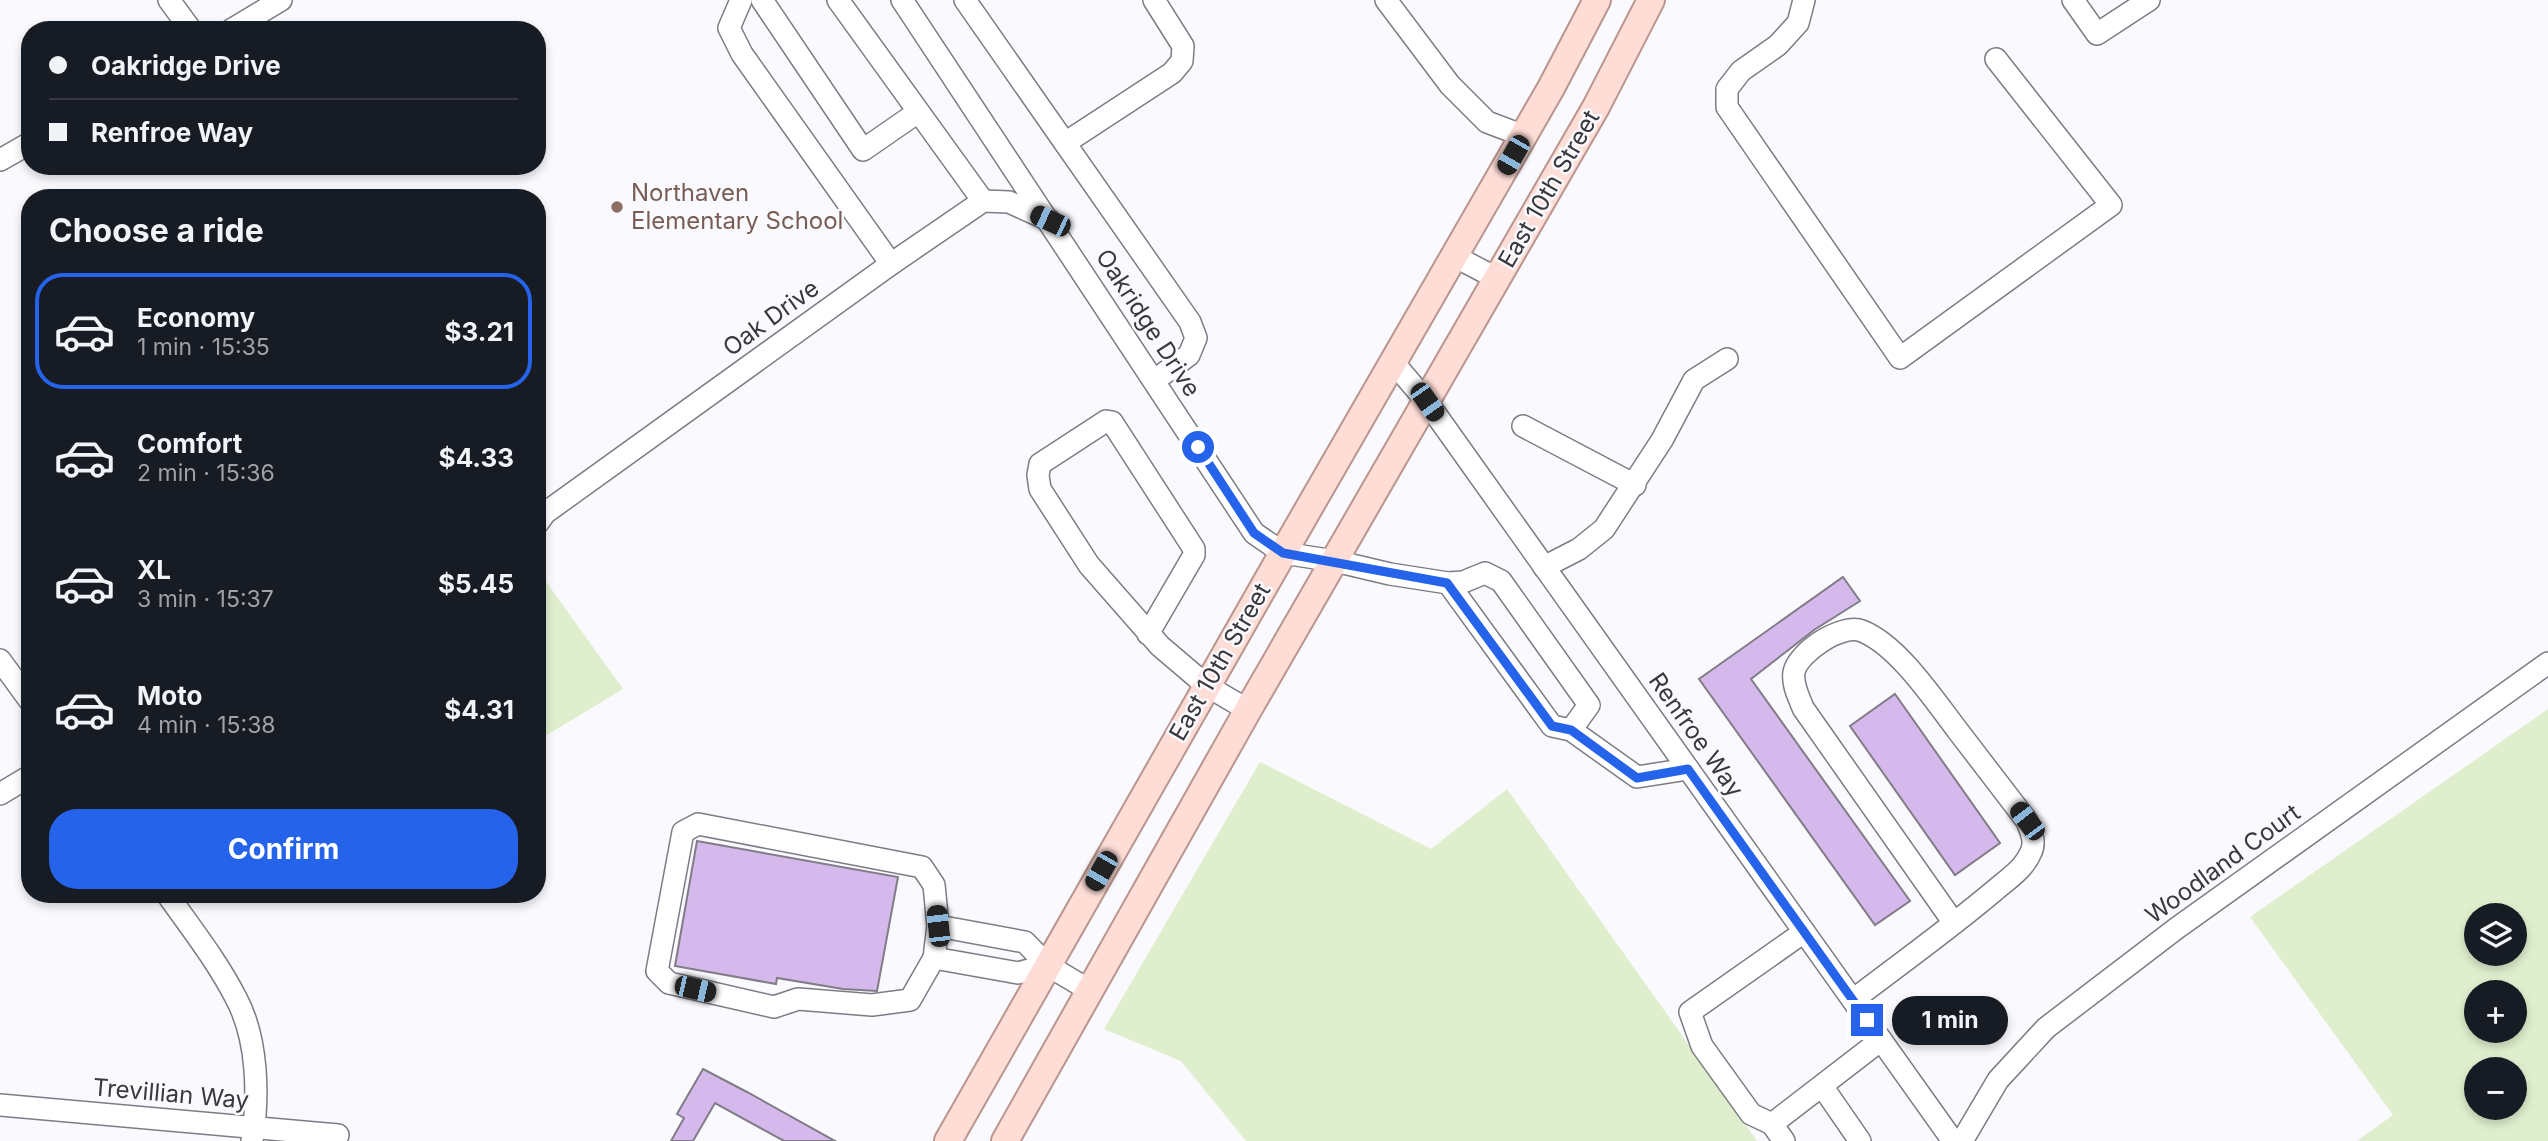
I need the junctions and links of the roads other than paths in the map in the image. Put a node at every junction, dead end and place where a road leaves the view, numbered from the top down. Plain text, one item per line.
1 (169, 0) edge
2 (281, 0) edge
3 (741, 0) edge
4 (762, 0) edge
5 (838, 0) edge
6 (902, 0) edge
7 (965, 0) edge
8 (1154, 0) edge
9 (1386, 0) edge
10 (1597, 0) edge
11 (1651, 0) edge
12 (1804, 0) edge
13 (2073, 0) edge
14 (2149, 0) edge
15 (184, 21) edge
16 (246, 21) edge
17 (1996, 59) dead end
18 (918, 112) junction
19 (1524, 136) junction
20 (1065, 143) junction
21 (21, 148) edge
22 (0, 160) edge
23 (983, 201) junction
24 (1050, 221) junction
25 (1454, 256) junction
26 (891, 264) junction
27 (1498, 279) junction
28 (1727, 359) dead end
29 (1393, 362) junction
30 (1154, 380) junction
31 (1427, 402) junction
32 (1523, 426) dead end
33 (1634, 485) junction
34 (546, 509) edge
35 (1283, 553) junction
36 (1335, 561) junction
37 (1544, 567) junction
38 (1447, 583) junction
39 (1148, 634) junction
40 (0, 660) edge
41 (2548, 663) edge
42 (1207, 685) junction
43 (21, 689) edge
44 (1248, 710) junction
45 (1571, 730) junction
46 (1688, 769) junction
47 (21, 781) edge
48 (0, 794) edge
49 (174, 903) edge
50 (1954, 923) junction
51 (938, 926) junction
52 (1804, 932) junction
53 (933, 958) junction
54 (1047, 965) junction
55 (1089, 990) junction
56 (1853, 1000) junction
57 (1881, 1040) junction
58 (1822, 1086) junction
59 (0, 1105) edge
60 (1778, 1132) edge
61 (253, 1134) edge
62 (338, 1135) dead end
63 (948, 1141) edge
64 (1005, 1141) edge
65 (1860, 1141) edge
66 (1953, 1141) edge
67 (1962, 1141) edge

1 - 15 street
2 - 16 street
3 - 26 street
4 - 18 street
5 - 18 street
6 - 24 street, Oakridge Drive
7 - 20 street
8 - 20 street
9 - 19 street
10 - 19 main road, East 10th Street
11 - 27 main road, East 10th Street
12 - 17 street
13 - 14 street
18 - 23 street
19 - 25 main road, East 10th Street
20 - 30 street
21 - 22 street
23 - 24 street
23 - 26 street, Oak Drive
24 - 30 street, Oakridge Drive
25 - 27 street
25 - 29 main road, East 10th Street
26 - 34 street, Oak Drive
27 - 31 main road, East 10th Street
28 - 33 street
29 - 31 street, Renfroe Way
29 - 35 main road, East 10th Street
30 - 35 street, Oakridge Drive
31 - 36 main road, East 10th Street
31 - 37 street, Renfroe Way
32 - 33 street
33 - 37 street
35 - 36 street, Oakridge Drive
35 - 42 main road, East 10th Street
36 - 38 street, Oakridge Drive
36 - 44 main road, East 10th Street
37 - 46 street, Renfroe Way
38 - 45 street
38 - 45 street
39 - 39 street
39 - 42 street
40 - 43 street
41 - 67 street, Woodland Court
42 - 44 street
42 - 54 main road, East 10th Street
44 - 55 main road, East 10th Street
45 - 46 street
46 - 52 street, Renfroe Way
47 - 48 street
49 - 61 street
50 - 50 street
50 - 56 street
51 - 53 street
51 - 53 street
51 - 54 street
52 - 56 street, Renfroe Way
52 - 60 street
53 - 54 street
54 - 55 street
54 - 63 main road, East 10th Street
55 - 64 main road, East 10th Street
56 - 57 street, Renfroe Way
57 - 58 street
57 - 66 street, Renfroe Way
58 - 60 street
58 - 65 street
59 - 61 street, Trevillian Way
61 - 62 street, Trevillian Way

